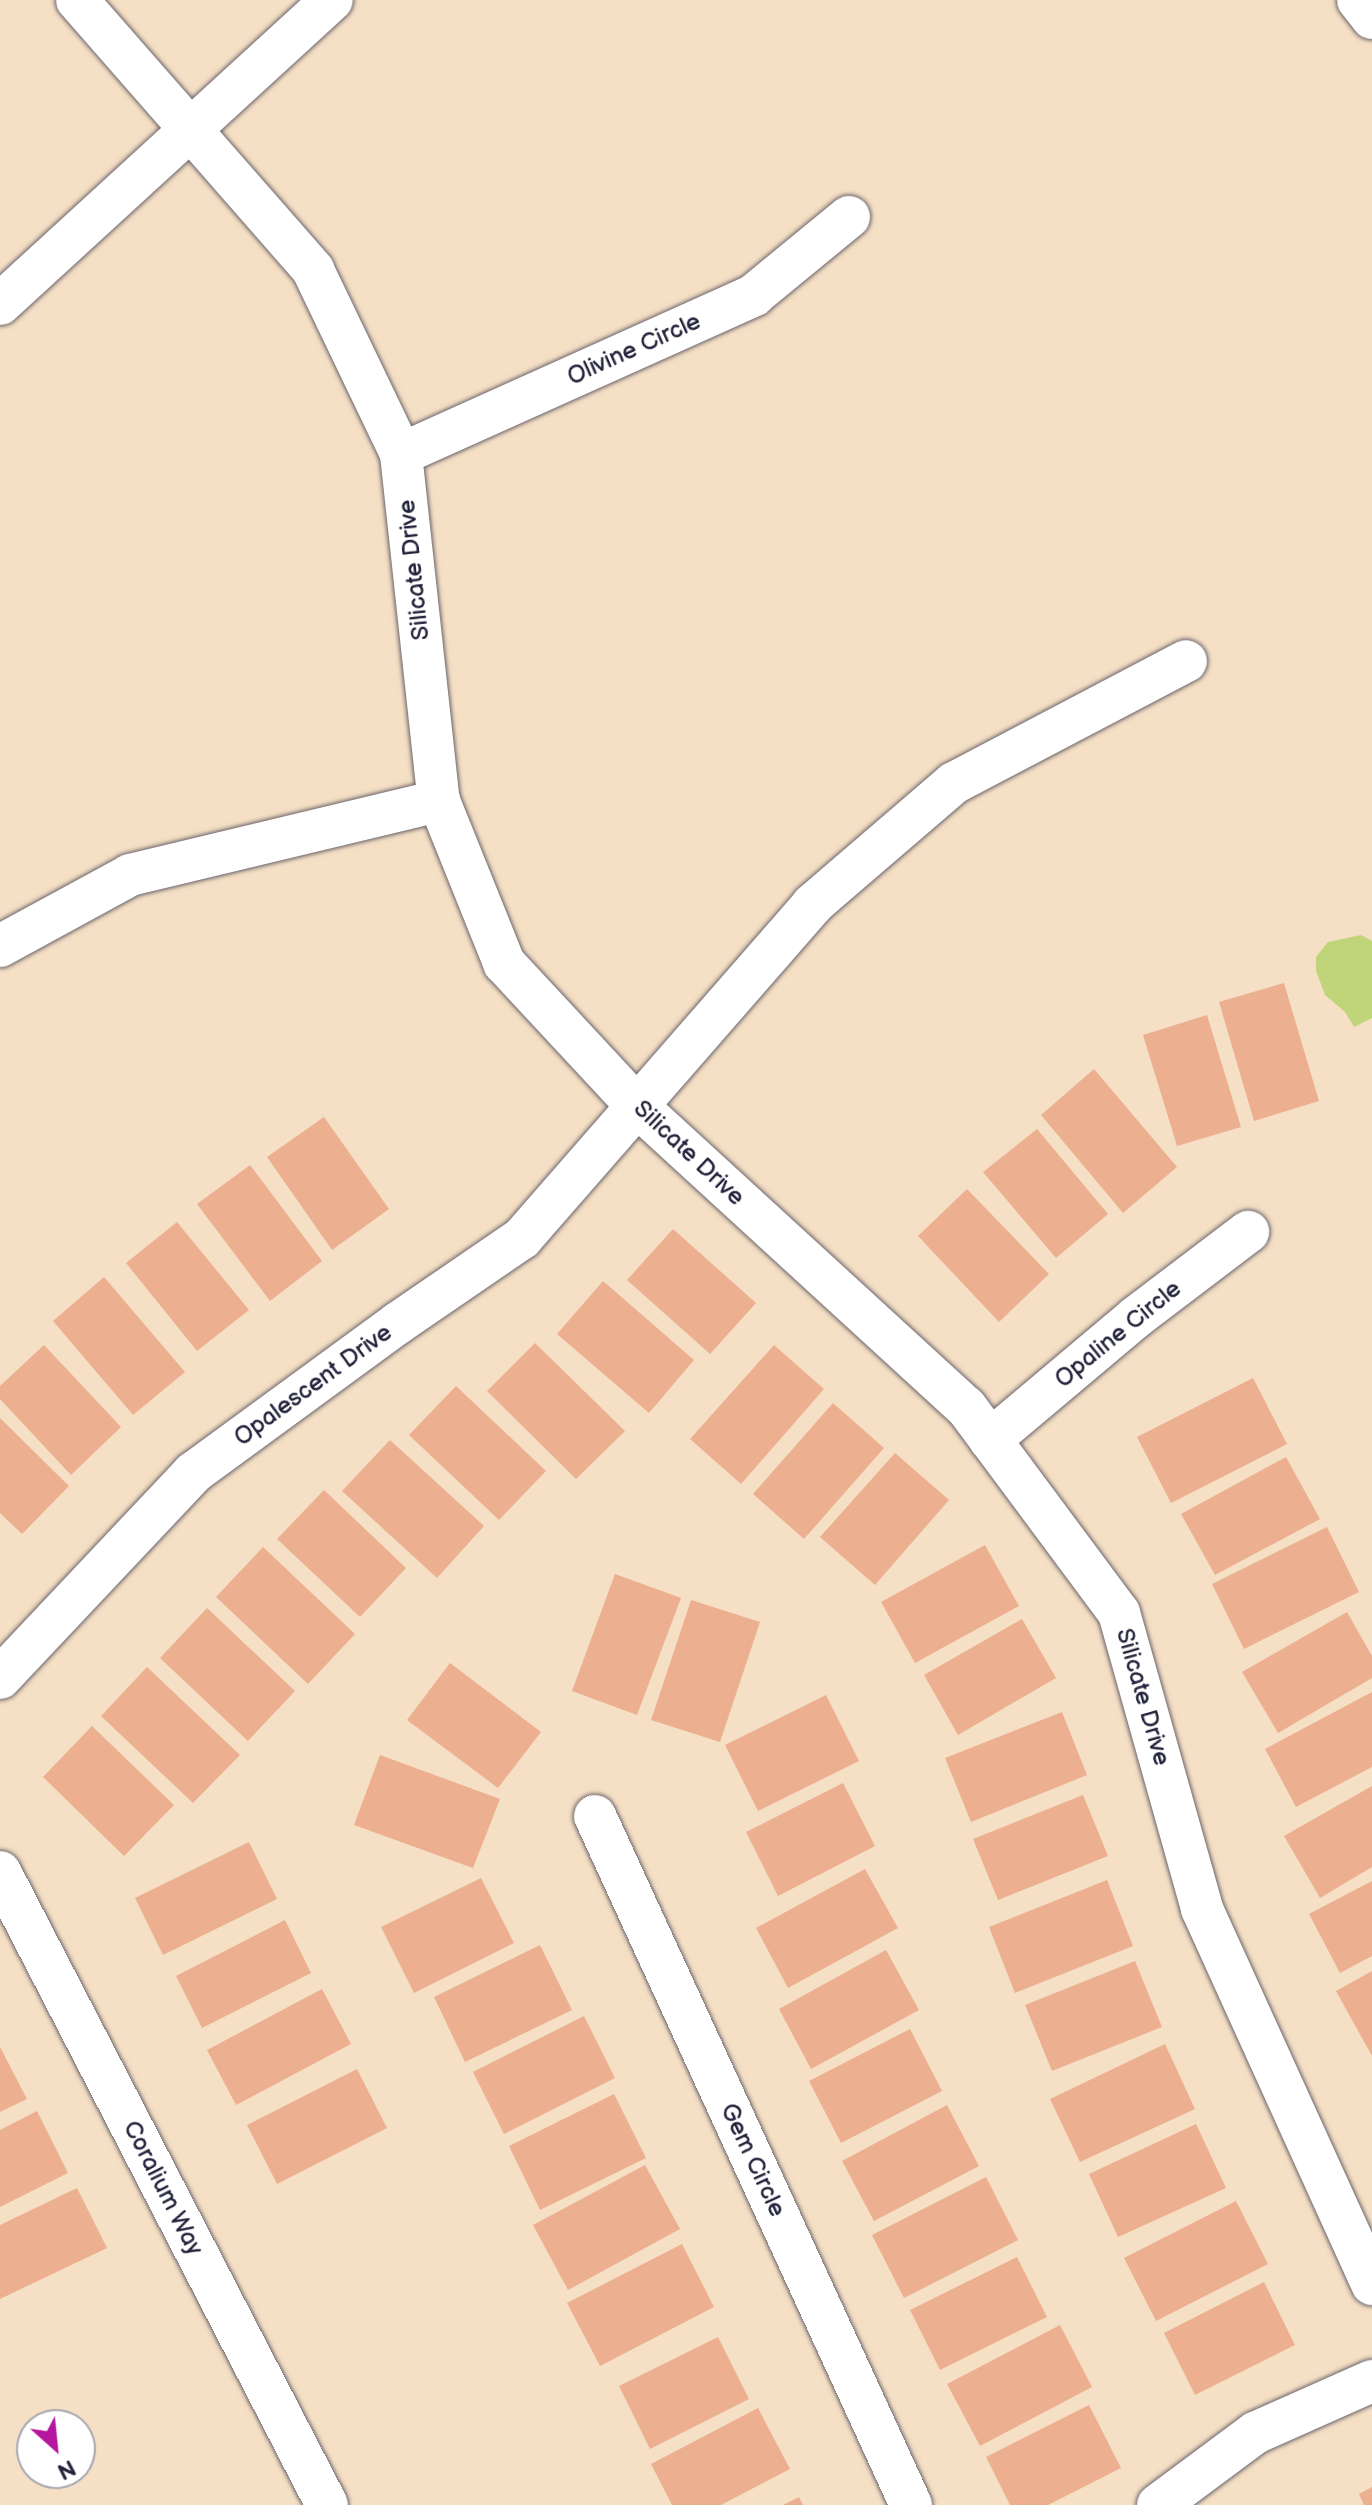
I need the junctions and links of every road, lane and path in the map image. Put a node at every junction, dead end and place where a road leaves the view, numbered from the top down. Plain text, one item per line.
1 (77, 0) edge
2 (332, 0) edge
3 (1358, 0) edge
4 (1372, 18) edge
5 (193, 130) junction
6 (849, 217) dead end
7 (0, 304) edge
8 (401, 454) junction
9 (1186, 661) dead end
10 (439, 801) junction
11 (0, 946) edge
12 (637, 1106) junction
13 (1248, 1232) dead end
14 (990, 1440) junction
15 (0, 1678) edge
16 (595, 1816) dead end
17 (0, 1872) edge
18 (1372, 2284) edge
19 (1372, 2381) edge
20 (327, 2505) edge
21 (911, 2505) edge
22 (1158, 2505) edge

1 - 5 street, Silicate Drive
2 - 5 street
3 - 4 street
5 - 7 street
5 - 8 street, Silicate Drive
6 - 8 street, Olivine Circle
8 - 10 street, Silicate Drive
9 - 12 street, Opalescent Drive
10 - 11 street
10 - 12 street, Silicate Drive
12 - 14 street, Silicate Drive
12 - 15 street, Opalescent Drive
13 - 14 street, Opaline Circle
14 - 18 street, Silicate Drive
16 - 21 street, Gem Circle
17 - 20 street, Coralium Way
19 - 22 street

